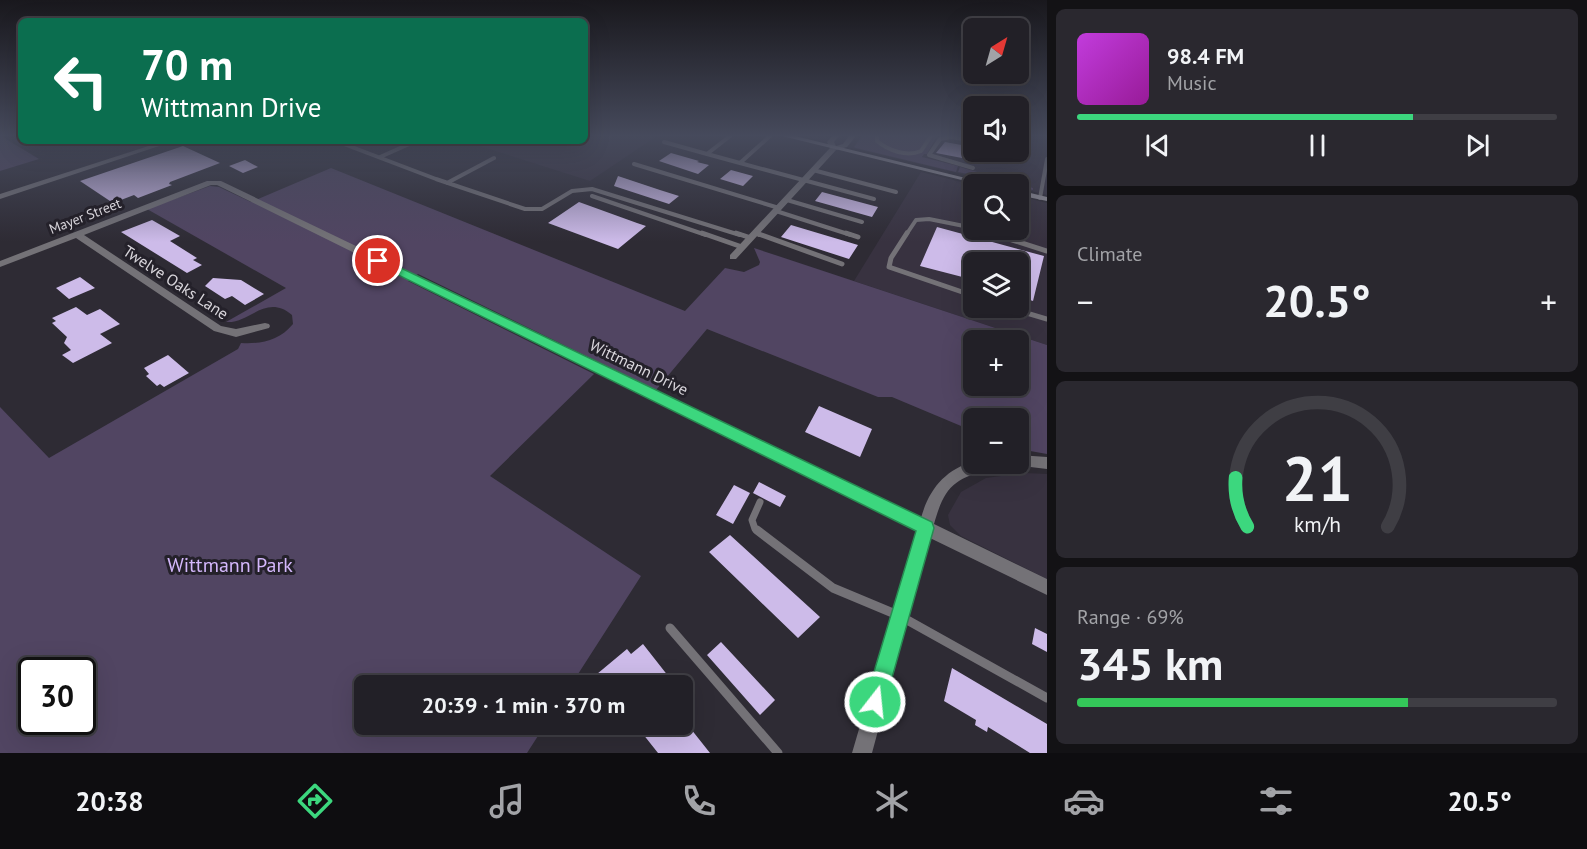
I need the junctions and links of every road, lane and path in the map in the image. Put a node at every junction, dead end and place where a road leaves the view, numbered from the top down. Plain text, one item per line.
1 (79, 171) edge
2 (416, 171) edge
3 (469, 171) edge
4 (656, 171) edge
5 (771, 171) edge
6 (812, 171) edge
7 (817, 171) edge
8 (932, 171) edge
9 (1046, 171) edge
10 (963, 179) edge
11 (804, 180) junction
12 (213, 182) joint
13 (447, 183) junction
14 (897, 192) dead end
15 (592, 196) dead end
16 (0, 197) edge
17 (1043, 198) edge
18 (874, 199) dead end
19 (787, 200) junction
20 (778, 210) junction
21 (862, 222) dead end
22 (963, 226) edge
23 (77, 234) junction
24 (753, 235) junction
25 (858, 237) dead end
26 (1015, 240) edge
27 (742, 247) junction
28 (1047, 251) edge
29 (733, 257) dead end
30 (0, 264) edge
31 (842, 264) dead end
32 (963, 292) edge
33 (1029, 314) edge
34 (1047, 319) edge
35 (265, 326) dead end
36 (1029, 461) edge
37 (1047, 463) edge
38 (963, 471) edge
39 (760, 502) dead end
40 (926, 528) junction
41 (1047, 587) edge
42 (900, 616) junction
43 (670, 628) dead end
44 (1047, 698) edge
45 (778, 753) edge
46 (862, 753) edge

1 - 16 street
2 - 13 lane
3 - 13 lane
4 - 20 lane
5 - 11 lane
6 - 11 street
7 - 14 lane
8 - 10 main road
9 - 17 lane
11 - 18 lane
11 - 19 street
12 - 23 street, Mayer Street
12 - 40 street, Wittmann Drive
13 - 24 lane
15 - 27 lane
19 - 20 street
19 - 21 lane
20 - 24 street
20 - 25 lane
22 - 32 lane
23 - 30 street, Mayer Street
23 - 35 street, Twelve Oaks Lane
24 - 27 street
24 - 31 lane
26 - 28 lane
27 - 29 street
33 - 34 lane
36 - 37 street
38 - 40 street
39 - 42 lane
40 - 41 street, Wittmann Drive
40 - 42 street
42 - 44 lane
42 - 46 street
43 - 45 lane

